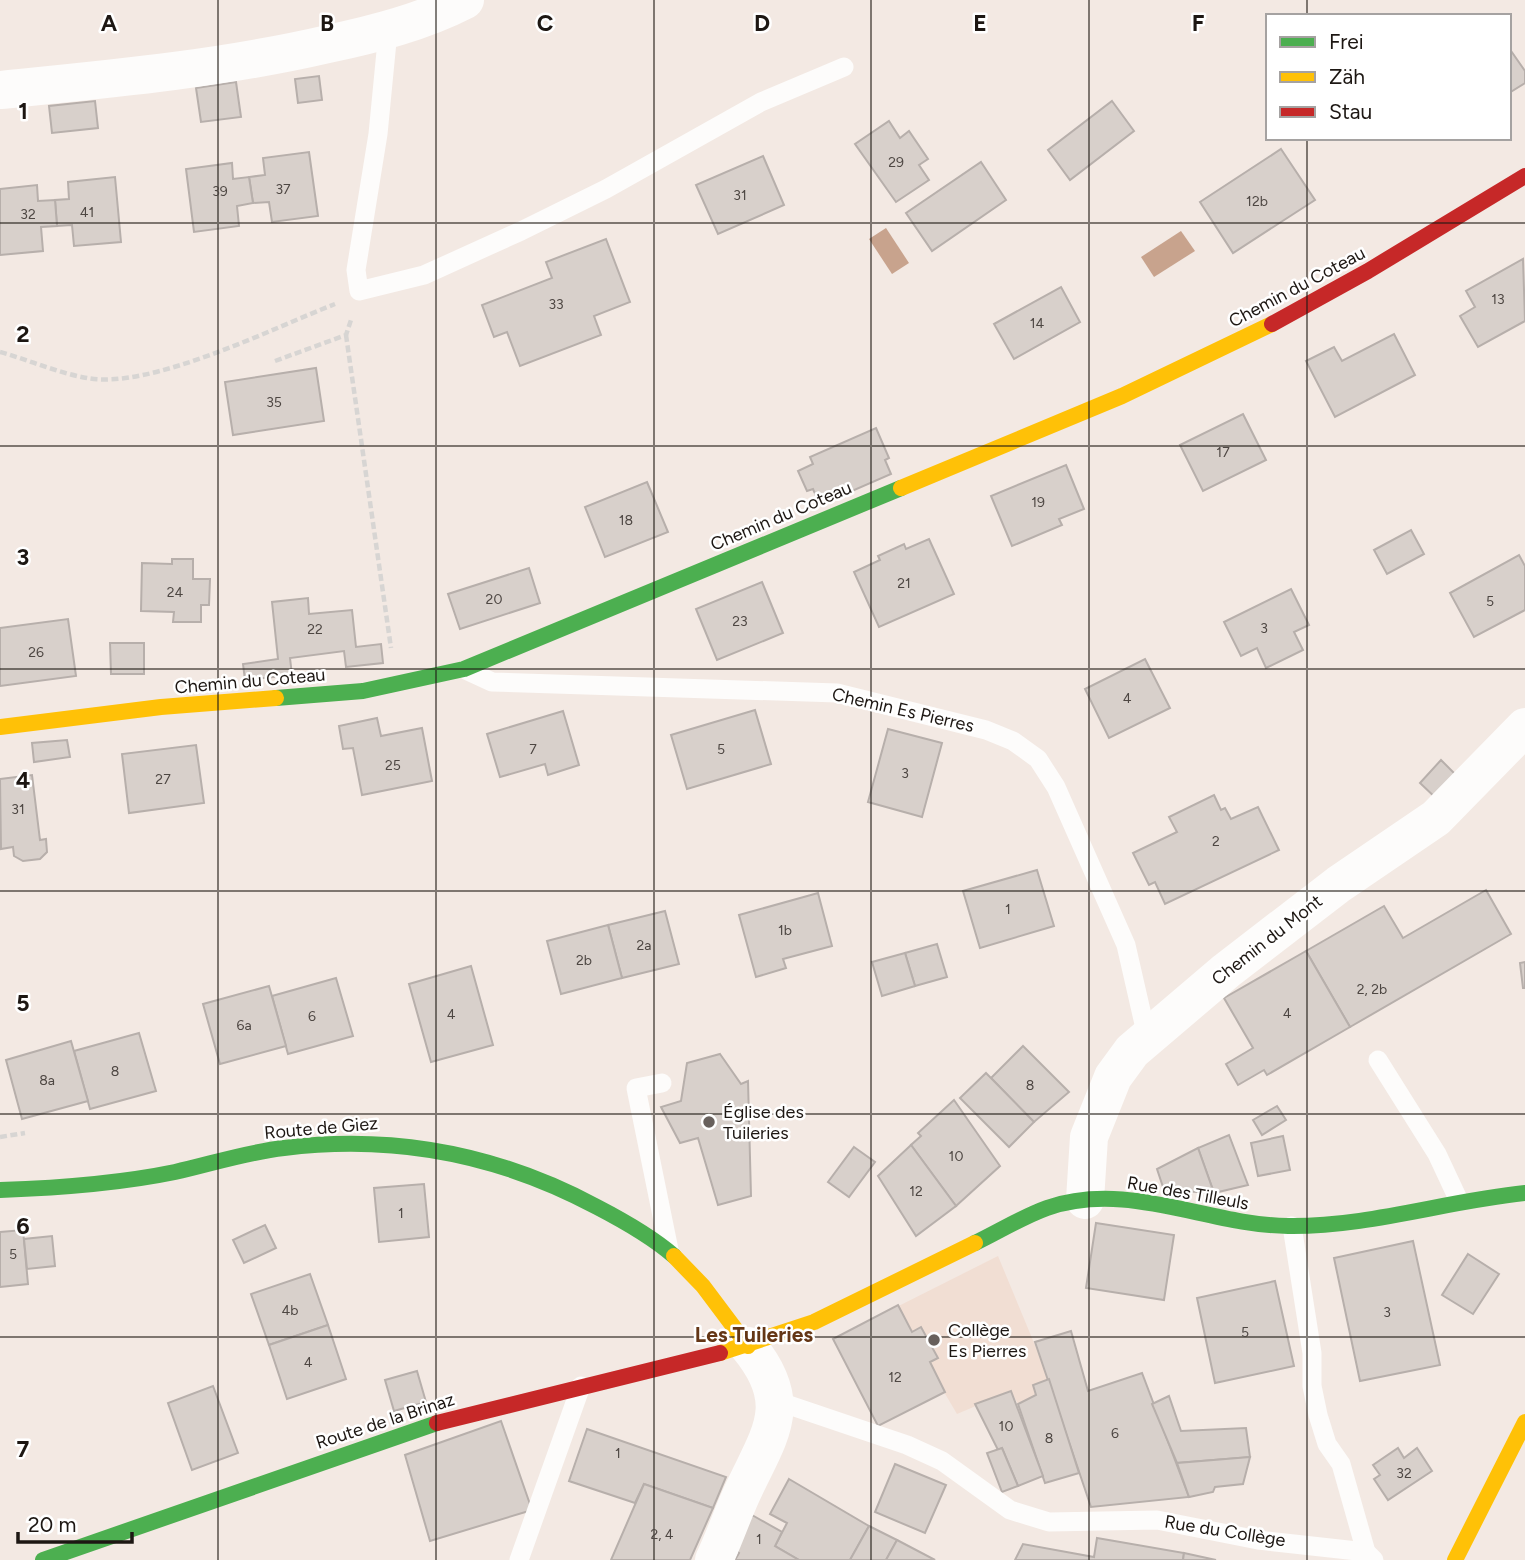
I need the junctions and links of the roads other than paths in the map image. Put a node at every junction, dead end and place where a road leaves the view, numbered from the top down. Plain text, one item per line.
1 (466, 0) edge
2 (388, 31) junction
3 (844, 67) dead end
4 (0, 90) edge
5 (1525, 176) edge
6 (464, 669) junction
7 (0, 727) edge
8 (1525, 727) edge
9 (1147, 1037) junction
10 (1378, 1060) dead end
11 (662, 1083) dead end
12 (0, 1190) edge
13 (1525, 1193) edge
14 (1085, 1200) junction
15 (1459, 1201) junction
16 (1292, 1226) junction
17 (669, 1251) junction
18 (748, 1346) junction
19 (581, 1386) junction
20 (777, 1401) junction
21 (1525, 1422) edge
22 (1370, 1556) edge
23 (43, 1560) edge
24 (519, 1560) edge
25 (714, 1560) edge
26 (1455, 1560) edge

1 - 2 street
2 - 3 lane
2 - 4 street
5 - 6 street, Chemin du Coteau
6 - 7 street, Chemin du Coteau
6 - 9 lane, Chemin Es Pierres
8 - 9 street, Chemin du Mont
9 - 14 street, Chemin du Mont
10 - 15 lane
11 - 17 lane
12 - 17 street, Route de Giez
13 - 15 street, Rue des Tilleuls
14 - 16 street, Rue des Tilleuls
14 - 18 street, Rue des Tilleuls
15 - 16 street, Rue des Tilleuls
16 - 22 lane
17 - 18 street, Route de Giez
18 - 19 street, Route de la Brinaz
18 - 20 street
19 - 23 street, Route de la Brinaz
19 - 24 lane
20 - 22 lane, Rue du Collège
20 - 25 street
21 - 26 street

